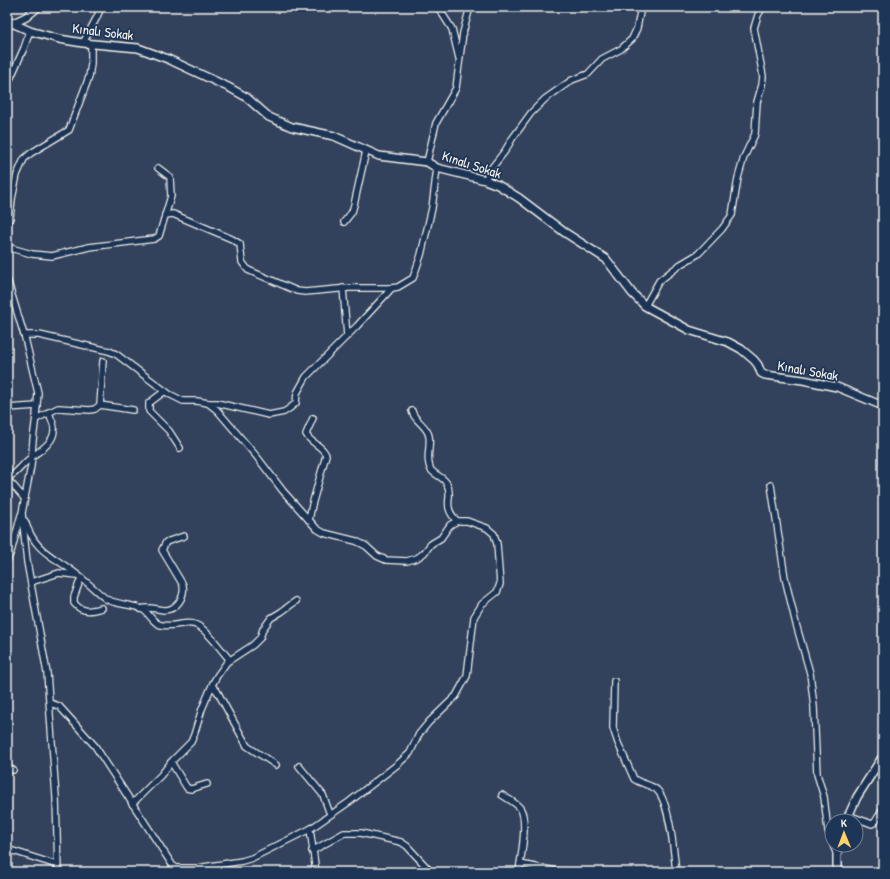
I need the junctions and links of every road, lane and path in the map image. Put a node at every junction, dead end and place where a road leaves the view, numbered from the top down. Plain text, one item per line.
1 (38, 7) edge
2 (101, 7) edge
3 (438, 7) edge
4 (470, 7) edge
5 (641, 7) edge
6 (764, 7) edge
7 (8, 25) edge
8 (30, 31) junction
9 (83, 43) junction
10 (91, 44) junction
11 (460, 59) junction
12 (7, 86) edge
13 (366, 151) junction
14 (427, 162) junction
15 (158, 168) dead end
16 (437, 168) junction
17 (485, 180) junction
18 (165, 215) junction
19 (344, 222) dead end
20 (7, 224) edge
21 (7, 248) edge
22 (7, 279) edge
23 (343, 288) junction
24 (392, 288) junction
25 (645, 306) junction
26 (24, 335) junction
27 (347, 336) junction
28 (103, 361) dead end
29 (165, 391) junction
30 (208, 403) junction
31 (100, 405) junction
32 (37, 406) junction
33 (883, 406) edge
34 (7, 408) edge
35 (133, 410) dead end
36 (412, 411) dead end
37 (49, 412) junction
38 (313, 418) dead end
39 (36, 419) junction
40 (180, 448) dead end
41 (32, 457) junction
42 (7, 480) edge
43 (770, 485) dead end
44 (24, 498) junction
45 (22, 513) junction
46 (309, 520) junction
47 (457, 521) junction
48 (184, 536) dead end
49 (7, 561) edge
50 (79, 576) junction
51 (31, 582) junction
52 (296, 601) dead end
53 (102, 608) dead end
54 (141, 609) junction
55 (230, 660) junction
56 (614, 681) dead end
57 (212, 686) junction
58 (50, 703) junction
59 (883, 756) edge
60 (171, 762) junction
61 (276, 765) dead end
62 (300, 766) dead end
63 (7, 767) edge
64 (14, 770) dead end
65 (206, 784) dead end
66 (502, 795) dead end
67 (132, 804) junction
68 (883, 809) edge
69 (826, 813) edge
70 (849, 813) edge
71 (330, 814) junction
72 (864, 822) edge
73 (310, 829) junction
74 (7, 849) edge
75 (312, 851) junction
76 (837, 854) edge
77 (520, 864) junction
78 (220, 865) junction
79 (57, 866) junction
80 (175, 870) edge
81 (58, 872) edge
82 (216, 872) edge
83 (316, 872) edge
84 (432, 872) edge
85 (519, 872) edge
86 (561, 872) edge
87 (676, 872) edge
88 (837, 872) edge

1 - 7 street
2 - 9 street
3 - 11 street
4 - 11 street
5 - 17 street
6 - 25 street
7 - 8 street, Kınalı Sokak
8 - 9 street, Kınalı Sokak
8 - 12 street
9 - 10 street, Kınalı Sokak
10 - 13 street, Kınalı Sokak
10 - 20 street
11 - 14 street
13 - 14 street, Kınalı Sokak
13 - 19 street
14 - 16 street, Kınalı Sokak
15 - 18 street
16 - 17 street, Kınalı Sokak
16 - 24 street
17 - 25 street, Kınalı Sokak
18 - 21 street
18 - 23 street
22 - 26 street
23 - 24 street
23 - 27 street
24 - 27 street
25 - 33 street, Kınalı Sokak
26 - 29 street
26 - 32 street
27 - 30 street
28 - 31 street
29 - 30 street
29 - 40 street
30 - 46 street
31 - 35 street
31 - 37 street
32 - 34 street
32 - 39 street
36 - 47 street
37 - 39 street
37 - 41 street
38 - 46 street
39 - 41 street
41 - 42 street
41 - 44 street
42 - 44 street
43 - 69 street
44 - 45 street
45 - 49 street
45 - 50 street
45 - 51 street
46 - 47 street
47 - 71 street
48 - 54 street
50 - 51 street
50 - 53 street
50 - 54 street
51 - 58 street
52 - 55 street
54 - 55 street
55 - 57 street
56 - 87 street
57 - 60 street
57 - 61 street
58 - 67 street
58 - 79 street
59 - 70 street
60 - 65 street
60 - 67 street
62 - 71 street
63 - 64 street
66 - 77 street
67 - 80 street
68 - 72 street
71 - 73 street
73 - 75 street
73 - 78 street
74 - 79 street
75 - 83 street
75 - 84 street
76 - 88 street
77 - 85 street
77 - 86 street
78 - 80 street
78 - 82 street
79 - 81 street

